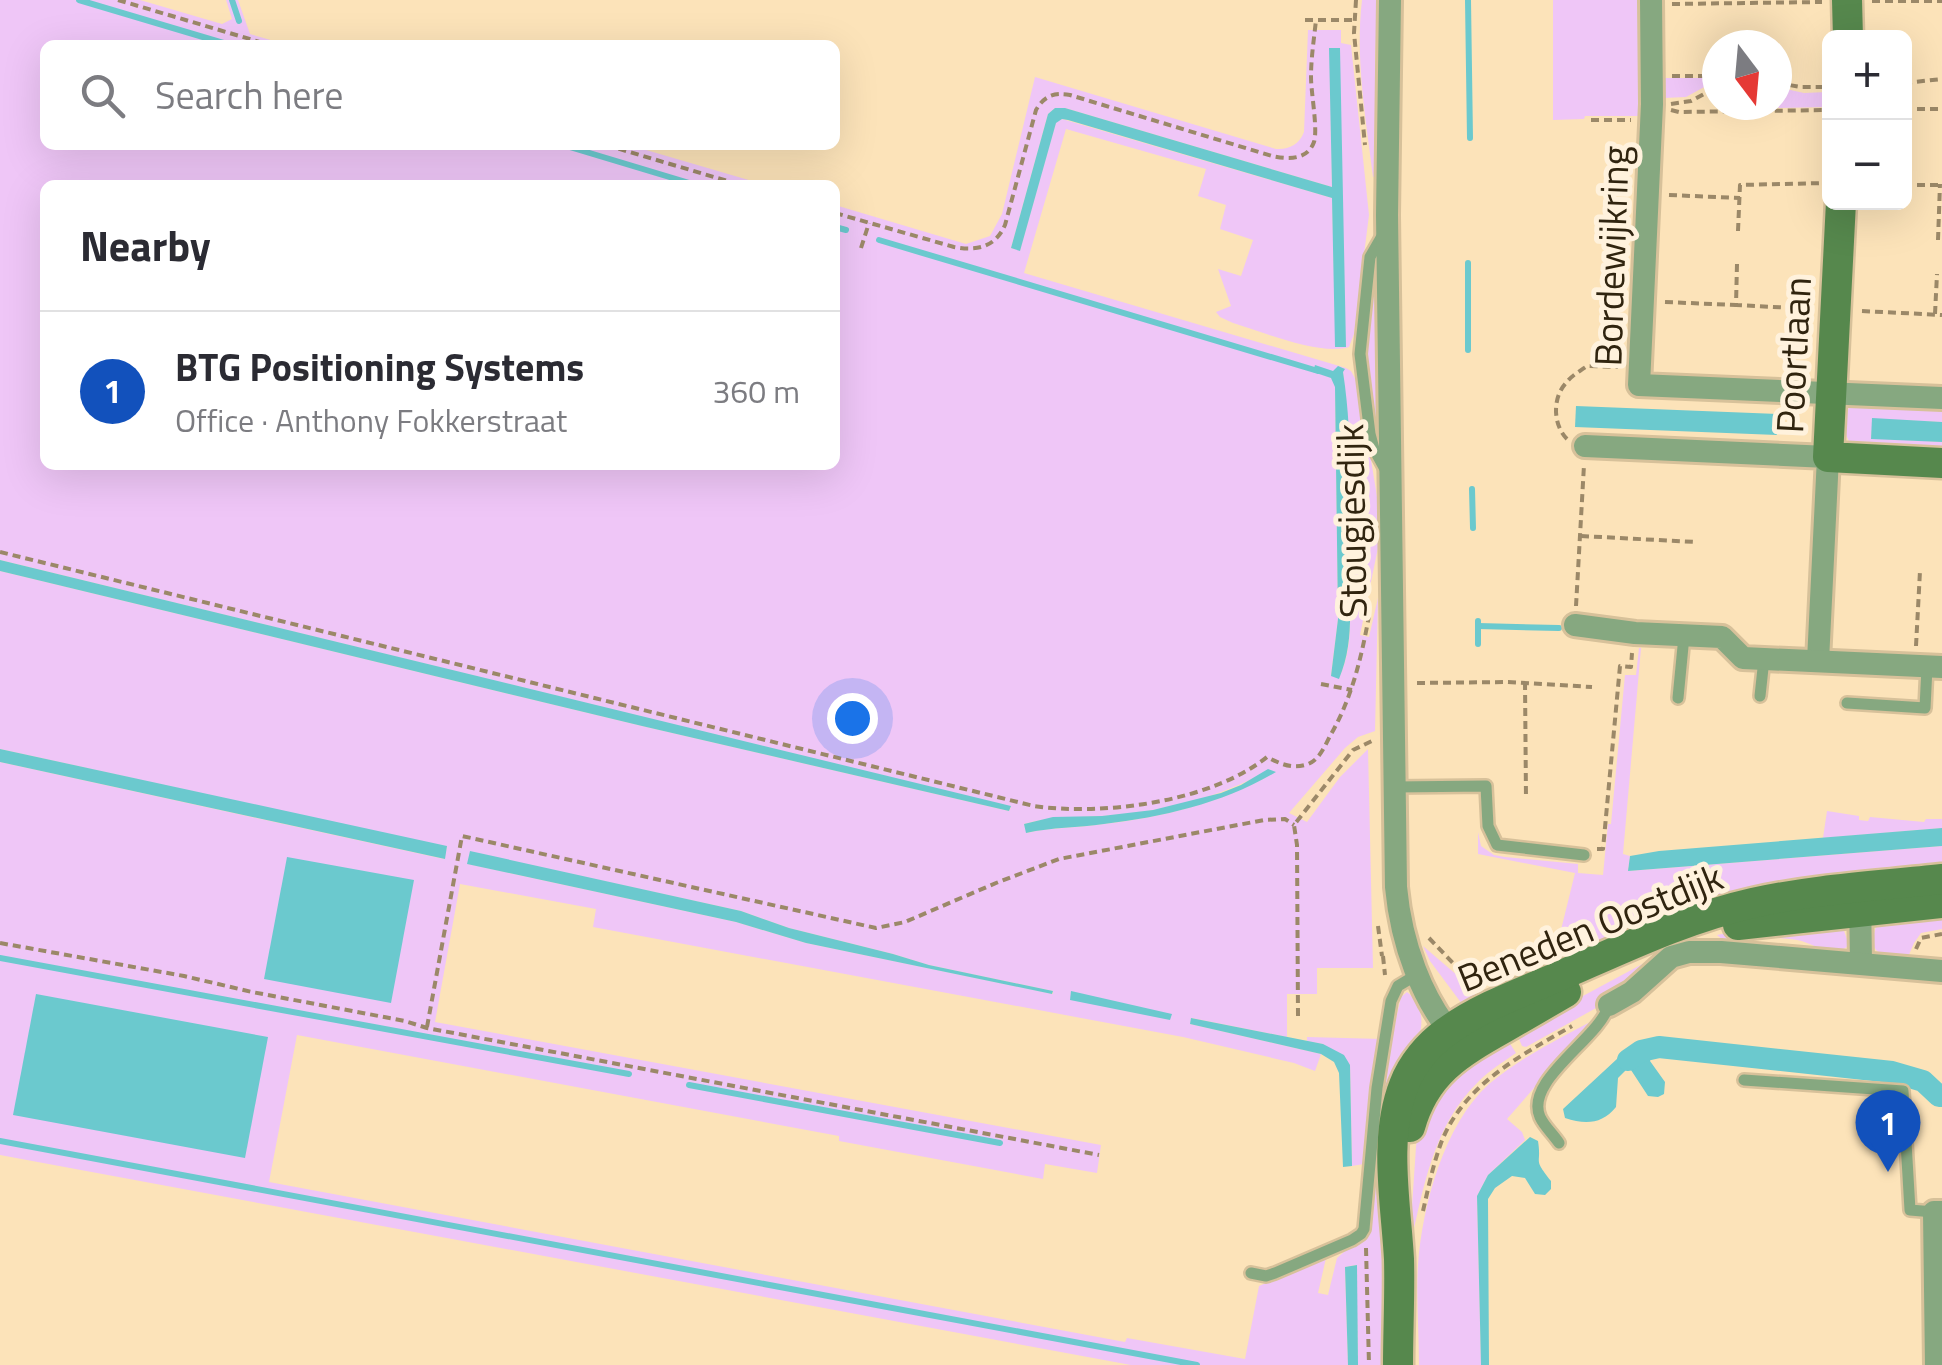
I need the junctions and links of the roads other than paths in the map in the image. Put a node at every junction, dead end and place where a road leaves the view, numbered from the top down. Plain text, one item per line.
1 (1390, 0) edge
2 (1847, 1) edge
3 (1650, 2) edge
4 (1848, 30) edge
5 (1840, 210) edge
6 (1831, 392) junction
7 (1942, 398) edge
8 (1585, 446) road end
9 (1828, 458) junction
10 (1942, 463) edge
11 (1575, 625) road end
12 (1684, 636) junction
13 (1764, 660) junction
14 (1818, 662) junction
15 (1928, 667) edge
16 (1760, 696) dead end
17 (1678, 698) dead end
18 (1847, 703) dead end
19 (1394, 787) junction
20 (1584, 854) road end
21 (1942, 879) edge
22 (1860, 900) junction
23 (1942, 903) edge
24 (1861, 963) junction
25 (1942, 972) edge
26 (1418, 974) junction
27 (1609, 1005) joint
28 (1457, 1040) junction
29 (1744, 1080) dead end
30 (1559, 1143) dead end
31 (1938, 1212) edge
32 (1251, 1274) dead end
33 (1398, 1365) edge
34 (1936, 1365) edge

1 - 19 street, Stougjesdijk
2 - 4 main road
3 - 6 street, Bordewijkring
5 - 6 main road, Poortlaan
6 - 7 street
6 - 9 main road, Poortlaan
8 - 9 street
9 - 10 main road, Poortlaan
9 - 14 street
11 - 12 street
12 - 13 street
12 - 17 lane
13 - 14 street
13 - 16 lane
14 - 15 street
15 - 18 lane
19 - 20 lane
19 - 26 street, Stougjesdijk
21 - 22 main road, Beneden Oostdijk
22 - 23 main road, Beneden Oostdijk
22 - 24 street
22 - 28 main road, Beneden Oostdijk
24 - 25 street
24 - 27 street
26 - 28 street, Stougjesdijk
26 - 32 lane
27 - 30 lane
28 - 33 main road
29 - 31 lane
31 - 34 street

